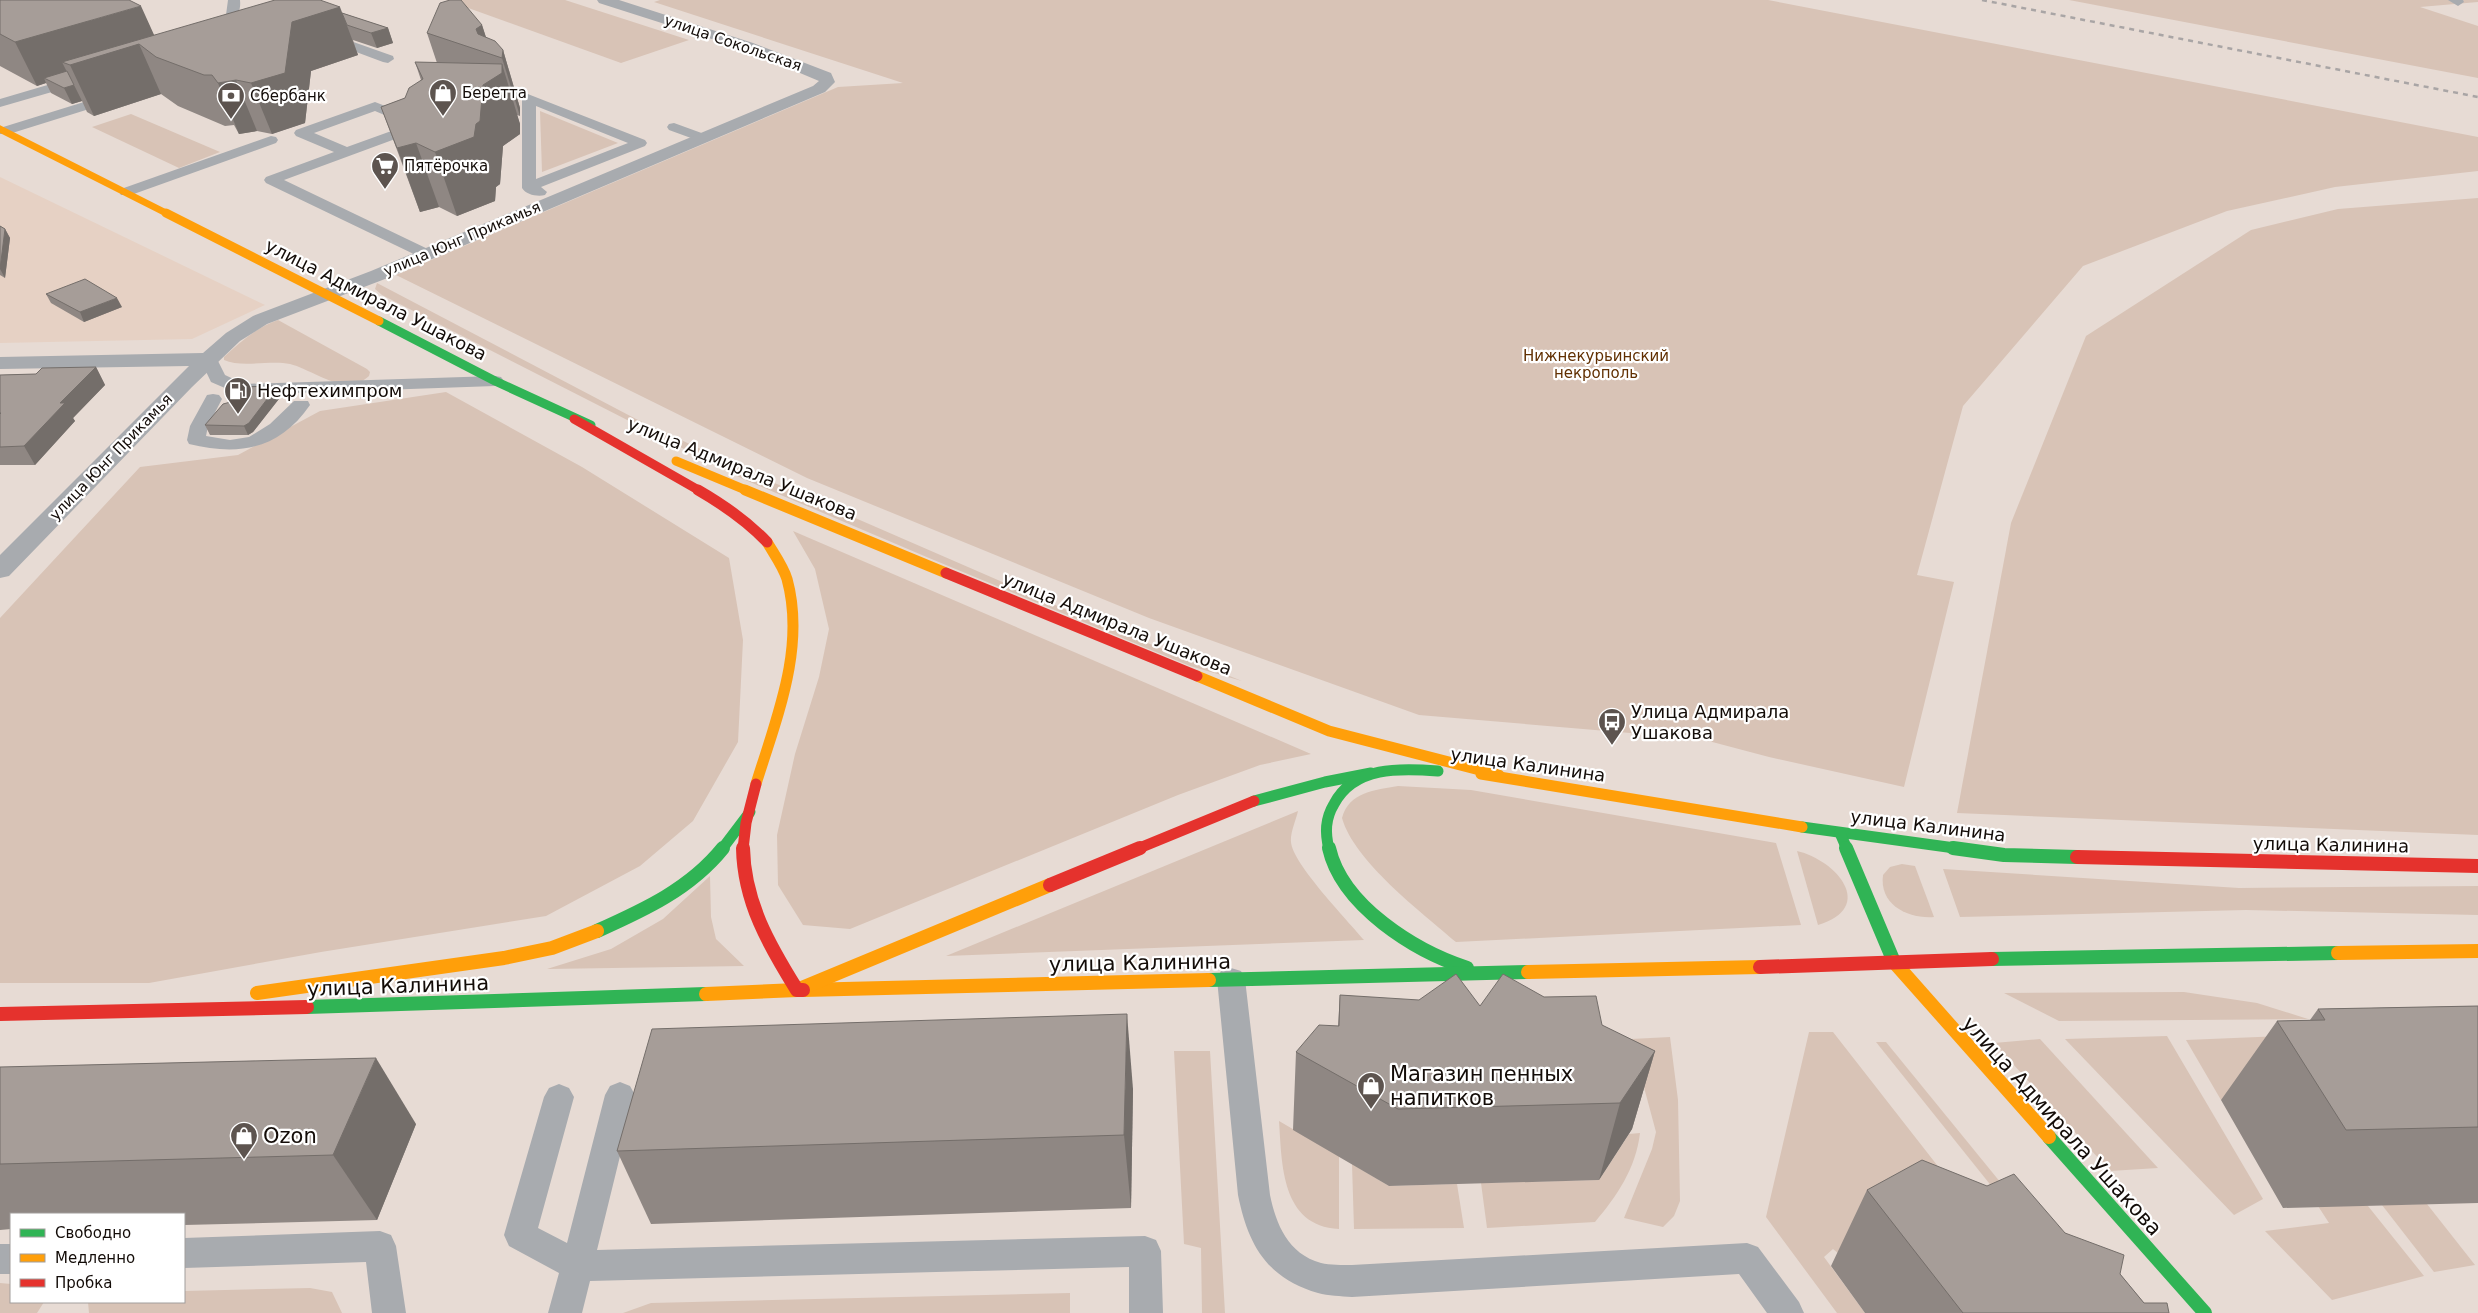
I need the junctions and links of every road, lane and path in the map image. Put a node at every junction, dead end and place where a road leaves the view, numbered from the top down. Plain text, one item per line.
1 (234, 0) edge
2 (604, 0) edge
3 (317, 34) edge
4 (203, 40) edge
5 (388, 59) dead end
6 (88, 77) dead end
7 (827, 82) joint
8 (502, 87) edge
9 (128, 93) dead end
10 (529, 98) junction
11 (0, 103) edge
12 (674, 127) dead end
13 (2, 130) edge
14 (702, 138) junction
15 (271, 140) dead end
16 (347, 152) junction
17 (529, 187) junction
18 (126, 192) junction
19 (557, 199) junction
20 (426, 254) junction
21 (328, 294) junction
22 (0, 363) edge
23 (213, 368) junction
24 (495, 381) junction
25 (371, 387) junction
26 (274, 405) dead end
27 (301, 405) junction
28 (574, 419) junction
29 (0, 570) edge
30 (1380, 771) junction
31 (1499, 775) junction
32 (750, 812) junction
33 (1840, 833) junction
34 (2478, 866) edge
35 (2478, 952) edge
36 (1894, 962) junction
37 (1483, 973) junction
38 (1231, 979) junction
39 (797, 990) junction
40 (248, 994) dead end
41 (228, 997) dead end
42 (129, 1012) junction
43 (0, 1014) edge
44 (620, 1095) dead end
45 (559, 1097) dead end
46 (185, 1253) edge
47 (577, 1266) junction
48 (390, 1313) edge
49 (565, 1313) edge
50 (1146, 1313) edge
51 (1787, 1313) edge
52 (2205, 1313) edge

1 - 4 lane
2 - 7 street, улица Сокольская
3 - 5 lane
6 - 11 lane
7 - 14 street, улица Юнг Прикамья
8 - 10 lane
9 - 13 lane
10 - 17 lane
10 - 17 lane
12 - 14 lane
13 - 18 main road, улица Адмирала Ушакова
14 - 19 street, улица Юнг Прикамья
15 - 18 lane
16 - 16 lane
16 - 20 lane
17 - 19 lane
18 - 21 main road, улица Адмирала Ушакова
19 - 20 street, улица Юнг Прикамья
20 - 21 street, улица Юнг Прикамья
21 - 23 street, улица Юнг Прикамья
21 - 24 main road, улица Адмирала Ушакова
22 - 23 street
23 - 25 lane
23 - 27 lane
23 - 29 street, улица Юнг Прикамья
24 - 25 lane
24 - 28 main road, улица Адмирала Ушакова
25 - 27 lane
26 - 27 lane
28 - 31 main road, улица Адмирала Ушакова
28 - 32 main road
30 - 31 main road, улица Калинина
30 - 37 main road, улица Калинина
30 - 39 main road, улица Калинина
31 - 33 main road, улица Калинина
32 - 39 main road
32 - 40 main road
33 - 34 main road, улица Калинина
33 - 36 main road, улица Адмирала Ушакова
35 - 36 main road, улица Калинина
36 - 37 main road, улица Калинина
36 - 52 main road, улица Адмирала Ушакова
37 - 38 main road, улица Калинина
38 - 39 main road, улица Калинина
38 - 51 lane
39 - 42 main road, улица Калинина
41 - 42 main road
42 - 43 main road, улица Калинина
44 - 47 lane
45 - 47 lane
46 - 48 lane
47 - 49 lane
47 - 50 lane

